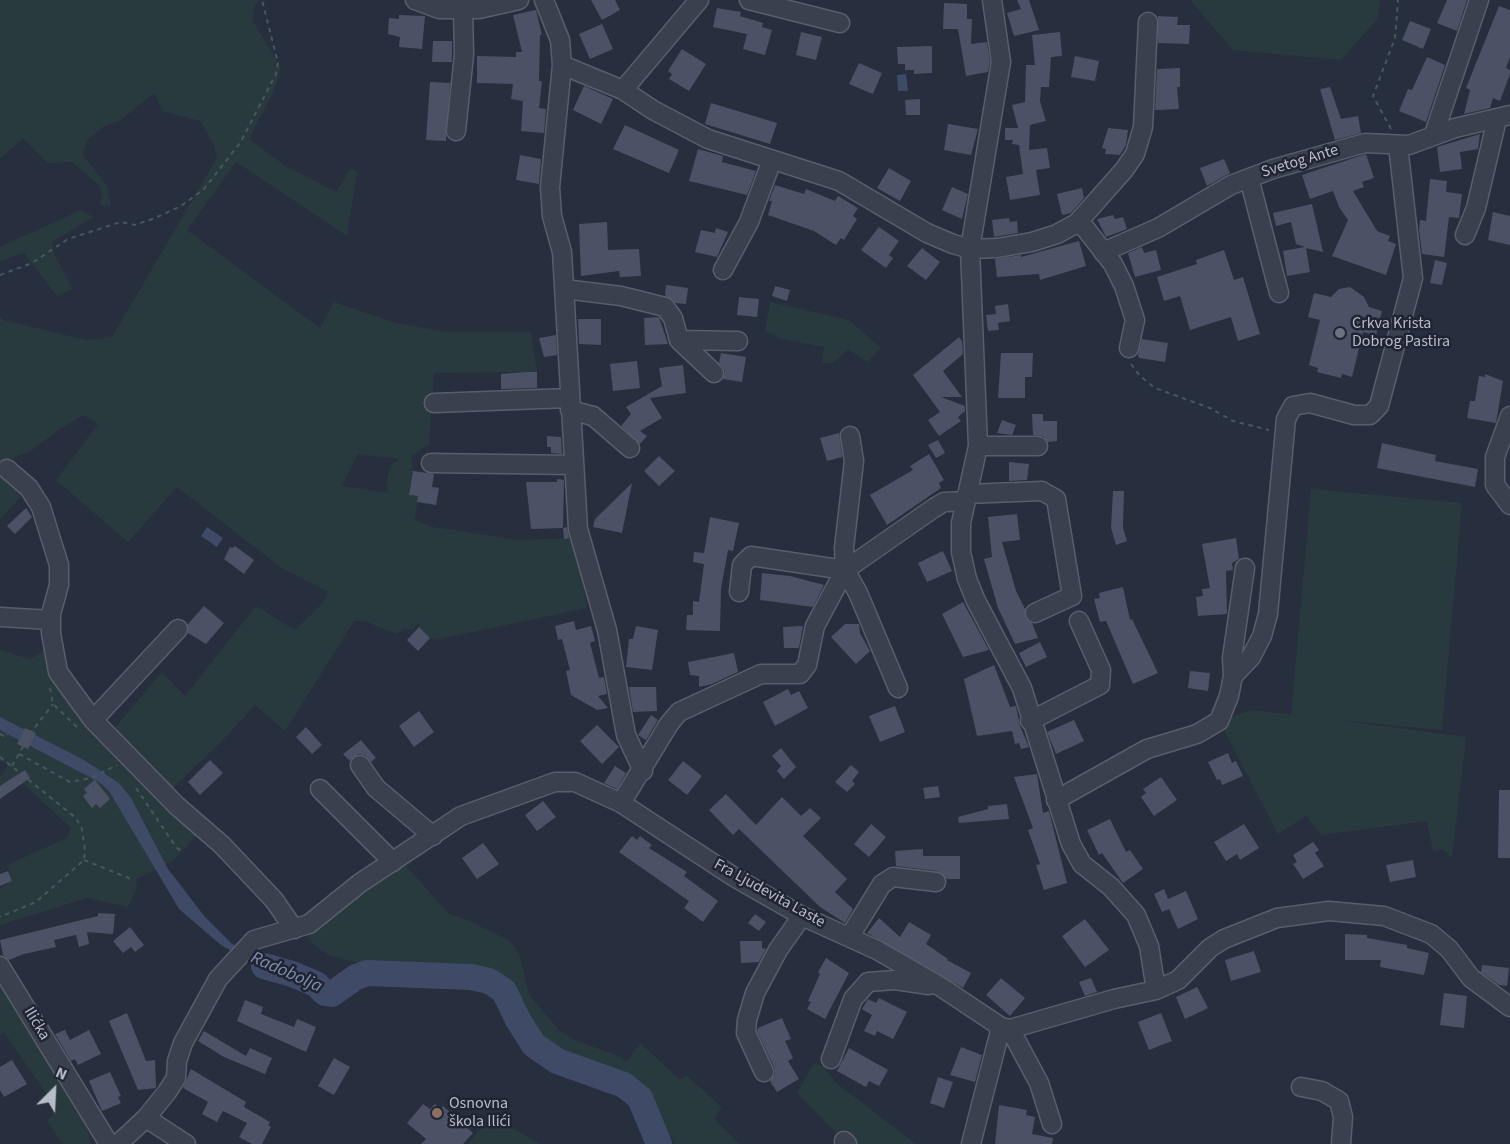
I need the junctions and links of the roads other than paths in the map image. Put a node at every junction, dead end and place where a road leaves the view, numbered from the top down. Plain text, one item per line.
1 (415, 0) edge
2 (519, 0) edge
3 (544, 0) edge
4 (699, 0) edge
5 (749, 0) edge
6 (992, 0) edge
7 (1479, 0) edge
8 (463, 9) junction
9 (1148, 22) dead end
10 (840, 23) dead end
11 (562, 65) junction
12 (623, 90) junction
13 (1503, 117) edge
14 (456, 131) dead end
15 (1434, 134) junction
16 (1398, 145) junction
17 (772, 160) junction
18 (1249, 177) junction
19 (1077, 223) junction
20 (1465, 235) dead end
21 (970, 249) junction
22 (1103, 252) junction
23 (723, 270) dead end
24 (564, 289) junction
25 (1279, 293) dead end
26 (679, 340) junction
27 (738, 341) dead end
28 (1130, 348) road end
29 (714, 373) dead end
30 (434, 403) dead end
31 (570, 404) junction
32 (1510, 416) edge
33 (850, 436) dead end
34 (978, 446) junction
35 (1038, 446) dead end
36 (630, 448) dead end
37 (431, 463) dead end
38 (573, 465) junction
39 (7, 469) dead end
40 (966, 497) junction
41 (1510, 505) edge
42 (1245, 568) dead end
43 (845, 570) junction
44 (739, 592) dead end
45 (1035, 614) dead end
46 (0, 617) edge
47 (51, 620) junction
48 (1079, 621) dead end
49 (178, 629) dead end
50 (1233, 676) junction
51 (898, 688) dead end
52 (93, 720) junction
53 (1030, 721) junction
54 (360, 765) dead end
55 (643, 771) junction
56 (320, 789) dead end
57 (1056, 800) junction
58 (621, 803) junction
59 (433, 836) junction
60 (393, 862) junction
61 (936, 882) dead end
62 (802, 916) junction
63 (294, 929) junction
64 (850, 936) junction
65 (0, 966) edge
66 (941, 987) junction
67 (1156, 990) junction
68 (1510, 1007) edge
69 (1006, 1028) junction
70 (831, 1059) dead end
71 (764, 1072) dead end
72 (1301, 1087) dead end
73 (146, 1118) junction
74 (1052, 1124) dead end
75 (109, 1144) edge
76 (118, 1144) edge
77 (186, 1144) edge
78 (971, 1144) edge
79 (1341, 1144) edge

1 - 8 street
2 - 8 street
3 - 11 street
4 - 12 street
5 - 10 street
6 - 21 street
7 - 15 street
8 - 14 street
9 - 19 street
11 - 12 street
11 - 24 street
12 - 17 street
13 - 15 street, Svetog Ante
13 - 20 street
15 - 16 street, Svetog Ante
16 - 18 street, Svetog Ante
16 - 50 street
17 - 21 street
17 - 23 street
18 - 22 street, Svetog Ante
18 - 25 street
19 - 21 street
19 - 22 street
21 - 34 street
22 - 28 street
24 - 26 street
24 - 31 street
26 - 27 street
26 - 29 street
30 - 31 street
31 - 36 street
31 - 38 street
32 - 41 street
33 - 43 street
34 - 35 street
34 - 40 street
37 - 38 street
38 - 55 street
39 - 47 street
40 - 43 street
40 - 45 street
40 - 53 street
42 - 50 street
43 - 44 street
43 - 51 street
43 - 55 street
46 - 47 street
47 - 52 street
48 - 53 street
49 - 52 street
50 - 57 street
52 - 63 street
53 - 57 street
54 - 59 street
55 - 58 street
56 - 60 street
57 - 67 street
58 - 59 street, Fra Ljudevita Laste
58 - 62 street, Fra Ljudevita Laste
59 - 60 street, Fra Ljudevita Laste
60 - 63 street, Fra Ljudevita Laste
61 - 64 street
62 - 64 street, Fra Ljudevita Laste
62 - 71 street
63 - 73 street, Fra Ljudevita Laste
64 - 66 street, Fra Ljudevita Laste
65 - 75 street, Ilićka
66 - 69 street, Fra Ljudevita Laste
66 - 70 street
67 - 68 street
67 - 69 street
69 - 74 street
69 - 78 street
72 - 79 street
73 - 76 street, Fra Ljudevita Laste
73 - 77 street

